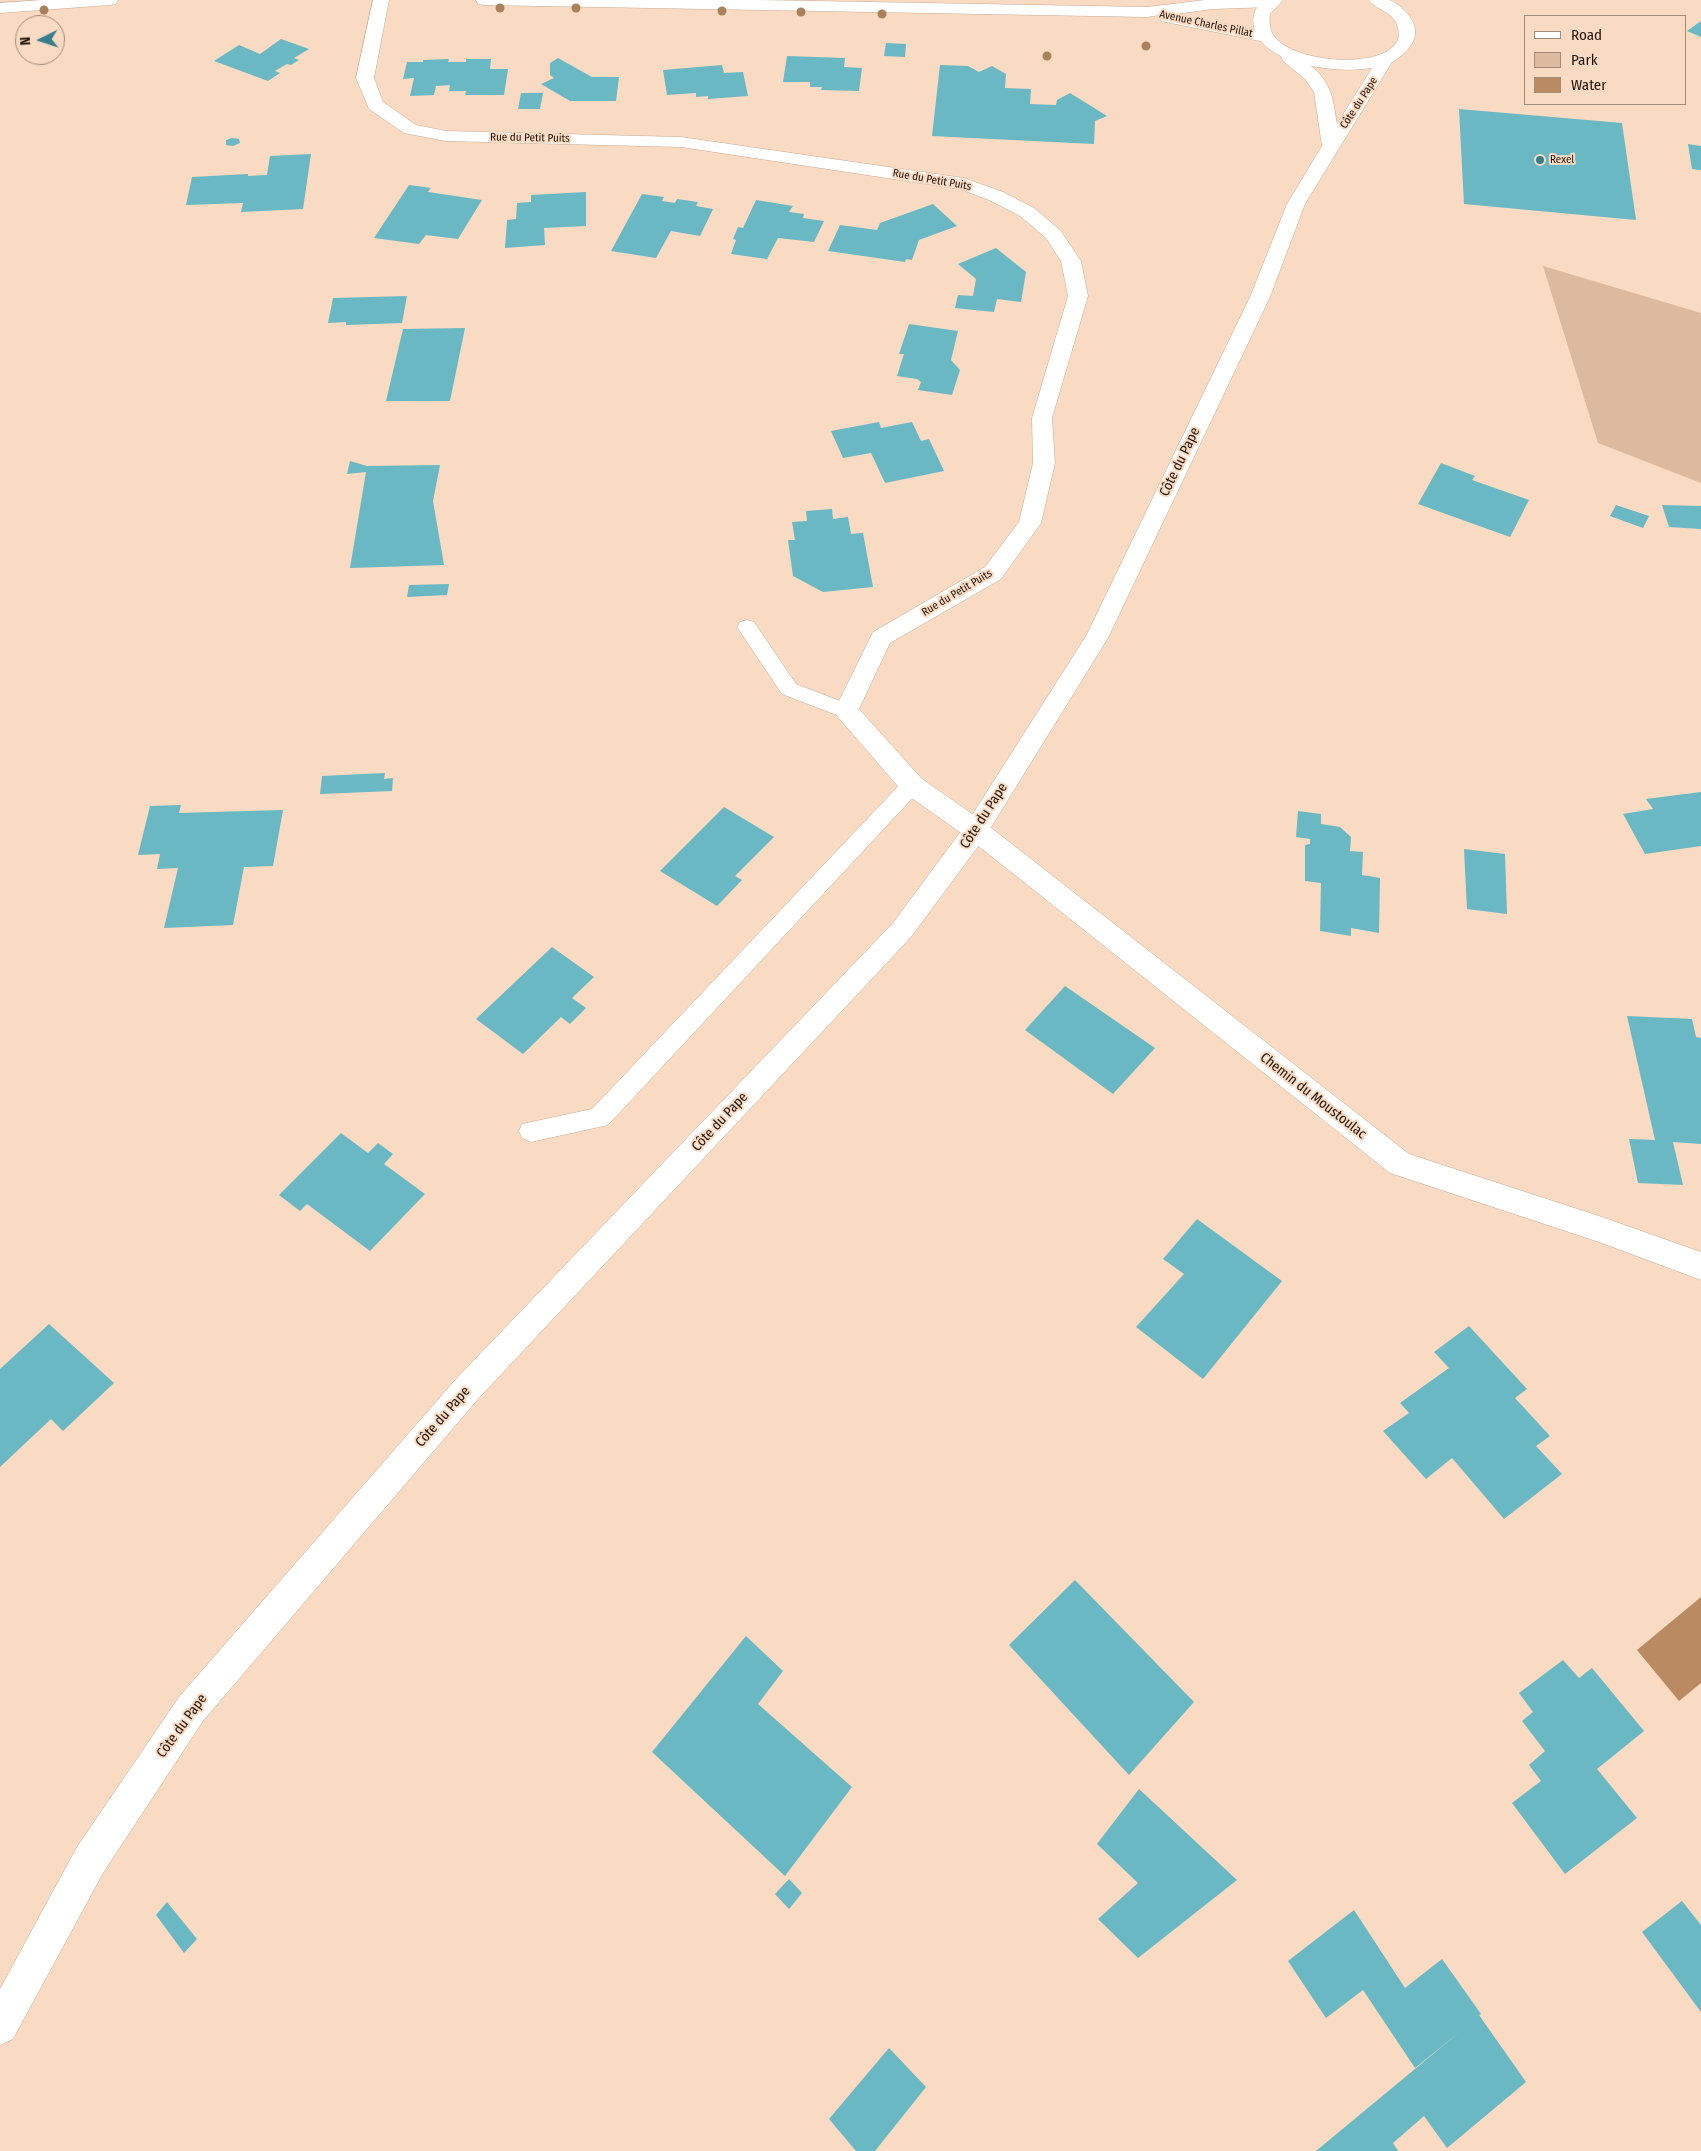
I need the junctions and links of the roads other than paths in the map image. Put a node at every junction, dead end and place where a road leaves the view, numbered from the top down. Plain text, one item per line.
1 (110, 0) edge
2 (381, 0) edge
3 (484, 0) edge
4 (1273, 1) edge
5 (1384, 2) edge
6 (0, 8) edge
7 (1146, 12) junction
8 (1266, 37) junction
9 (1280, 50) junction
10 (1385, 59) junction
11 (1331, 146) junction
12 (746, 627) dead end
13 (846, 711) junction
14 (912, 785) junction
15 (976, 830) junction
16 (531, 1131) dead end
17 (1701, 1266) edge
18 (0, 2026) edge

1 - 6 street
2 - 13 street, Rue du Petit Puits
3 - 7 street, Avenue Charles Pillat
4 - 7 street, Avenue Charles Pillat
4 - 8 street
5 - 10 street
7 - 8 street, Avenue Charles Pillat
8 - 9 street, Côte du Pape
9 - 10 street
9 - 11 street, Côte du Pape
10 - 11 street, Côte du Pape
11 - 15 street, Côte du Pape
12 - 13 lane
13 - 14 street
14 - 15 street
14 - 16 lane
15 - 17 street, Chemin du Moustoulac
15 - 18 street, Côte du Pape

